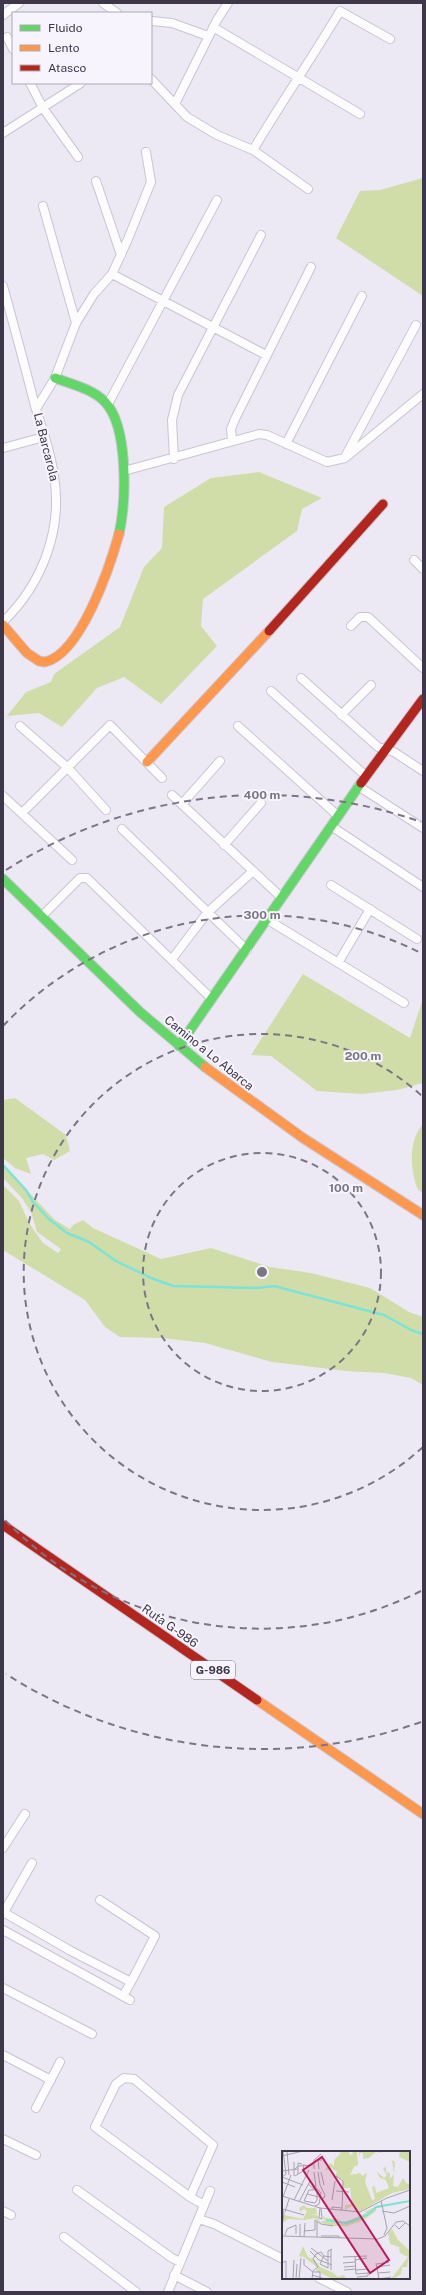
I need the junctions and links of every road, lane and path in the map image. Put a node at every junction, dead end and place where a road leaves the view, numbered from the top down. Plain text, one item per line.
1 (19, 3) edge
2 (103, 3) edge
3 (228, 3) edge
4 (116, 12) edge
5 (3, 15) edge
6 (152, 21) edge
7 (213, 27) junction
8 (208, 36) junction
9 (7, 37) dead end
10 (390, 39) dead end
11 (12, 47) edge
12 (298, 78) junction
13 (152, 80) edge
14 (31, 84) edge
15 (80, 84) edge
16 (175, 104) junction
17 (43, 108) junction
18 (360, 114) dead end
19 (3, 134) edge
20 (253, 150) junction
21 (146, 152) dead end
22 (78, 158) dead end
23 (96, 181) dead end
24 (308, 189) dead end
25 (217, 200) dead end
26 (43, 206) dead end
27 (261, 235) dead end
28 (121, 255) junction
29 (311, 267) dead end
30 (112, 274) junction
31 (3, 286) edge
32 (362, 296) dead end
33 (164, 301) junction
34 (76, 322) junction
35 (416, 325) dead end
36 (213, 327) junction
37 (266, 355) junction
38 (55, 378) junction
39 (423, 394) edge
40 (108, 404) junction
41 (36, 409) junction
42 (44, 437) junction
43 (232, 440) junction
44 (286, 444) junction
45 (3, 448) edge
46 (345, 458) junction
47 (174, 459) junction
48 (124, 471) junction
49 (383, 504) dead end
50 (414, 560) dead end
51 (423, 569) edge
52 (3, 622) edge
53 (3, 625) edge
54 (351, 626) dead end
55 (423, 668) edge
56 (301, 678) dead end
57 (371, 685) dead end
58 (272, 692) dead end
59 (423, 699) edge
60 (419, 712) edge
61 (341, 716) junction
62 (20, 726) dead end
63 (238, 726) dead end
64 (386, 750) junction
65 (220, 761) dead end
66 (147, 762) junction
67 (68, 768) junction
68 (423, 772) edge
69 (366, 776) junction
70 (162, 778) dead end
71 (358, 786) junction
72 (172, 795) dead end
73 (3, 796) edge
74 (261, 803) dead end
75 (182, 804) junction
76 (106, 810) dead end
77 (22, 813) junction
78 (337, 815) junction
79 (330, 826) junction
80 (423, 828) edge
81 (122, 829) dead end
82 (224, 844) junction
83 (72, 860) dead end
84 (252, 872) junction
85 (3, 879) edge
86 (331, 885) dead end
87 (423, 887) edge
88 (282, 898) junction
89 (370, 909) junction
90 (208, 913) junction
91 (42, 916) junction
92 (268, 920) junction
93 (417, 938) dead end
94 (247, 950) junction
95 (172, 959) junction
96 (338, 963) junction
97 (212, 999) junction
98 (404, 1003) dead end
99 (179, 1046) junction
100 (423, 1215) edge
101 (3, 1525) edge
102 (25, 1814) dead end
103 (423, 1814) edge
104 (3, 1848) edge
105 (32, 1863) dead end
106 (100, 1900) dead end
107 (3, 1912) edge
108 (3, 1930) edge
109 (131, 1982) junction
110 (3, 1988) edge
111 (92, 2034) dead end
112 (3, 2055) edge
113 (60, 2062) dead end
114 (51, 2080) junction
115 (36, 2108) dead end
116 (3, 2139) edge
117 (36, 2155) dead end
118 (77, 2190) dead end
119 (210, 2191) dead end
120 (190, 2197) junction
121 (204, 2205) junction
122 (3, 2211) edge
123 (11, 2215) dead end
124 (198, 2219) junction
125 (64, 2237) dead end
126 (282, 2258) edge
127 (180, 2262) junction
128 (174, 2275) junction
129 (321, 2279) edge
130 (136, 2292) edge
131 (168, 2292) edge
132 (207, 2292) edge
133 (347, 2292) edge

1 - 5 street
2 - 4 street
3 - 7 street
6 - 8 street
7 - 8 street
7 - 12 street
8 - 16 street
9 - 11 street
10 - 12 street
12 - 18 street
12 - 20 street
13 - 16 street
14 - 17 street
15 - 17 street
16 - 20 street
17 - 19 street
17 - 22 street
20 - 24 street
21 - 28 street
23 - 28 street
25 - 33 street
26 - 34 street
27 - 36 street
28 - 30 street
29 - 37 street
30 - 33 street
30 - 34 street
31 - 41 street, La Barcarola
32 - 44 street
33 - 36 street
33 - 40 street
34 - 38 street
35 - 46 street
36 - 37 street
36 - 47 street
37 - 43 street
38 - 40 street
38 - 41 street
39 - 46 street
40 - 48 street
41 - 42 street, La Barcarola
42 - 45 street
42 - 52 street, La Barcarola
43 - 44 street
43 - 47 street
44 - 46 street
47 - 48 street
48 - 53 street
49 - 66 street
50 - 51 street
54 - 55 street
56 - 61 street
57 - 61 street
58 - 69 street
59 - 60 street
60 - 64 street
61 - 64 street
62 - 67 street
63 - 78 street
64 - 68 street
64 - 69 street
65 - 75 street
66 - 67 street
66 - 70 street
67 - 76 street
67 - 77 street
69 - 71 street
71 - 78 street
71 - 80 street
72 - 75 street
73 - 77 street
74 - 82 street
75 - 82 street
77 - 83 street
78 - 79 street
79 - 87 street
79 - 88 street
81 - 90 street
82 - 84 street
84 - 88 street
84 - 90 street
85 - 91 street, Camino a Lo Abarca
86 - 89 street
88 - 92 street
89 - 93 street
89 - 96 street
90 - 94 street
90 - 95 street
91 - 95 street
91 - 99 street, Camino a Lo Abarca
92 - 94 street
92 - 96 street
94 - 97 street
95 - 97 street
96 - 98 street
97 - 99 street
99 - 100 street, Camino a Lo Abarca
101 - 103 street, Ruta G-986 / G-986
102 - 104 street
105 - 107 street
106 - 109 street
107 - 109 street
108 - 109 street
110 - 111 street
112 - 114 street
113 - 114 street
114 - 115 street
116 - 117 street
118 - 127 street
119 - 121 street
120 - 120 street
120 - 121 street
121 - 124 street
122 - 123 street
124 - 126 street
124 - 127 street
125 - 130 street
127 - 128 street
128 - 131 street
128 - 132 street
129 - 133 street

